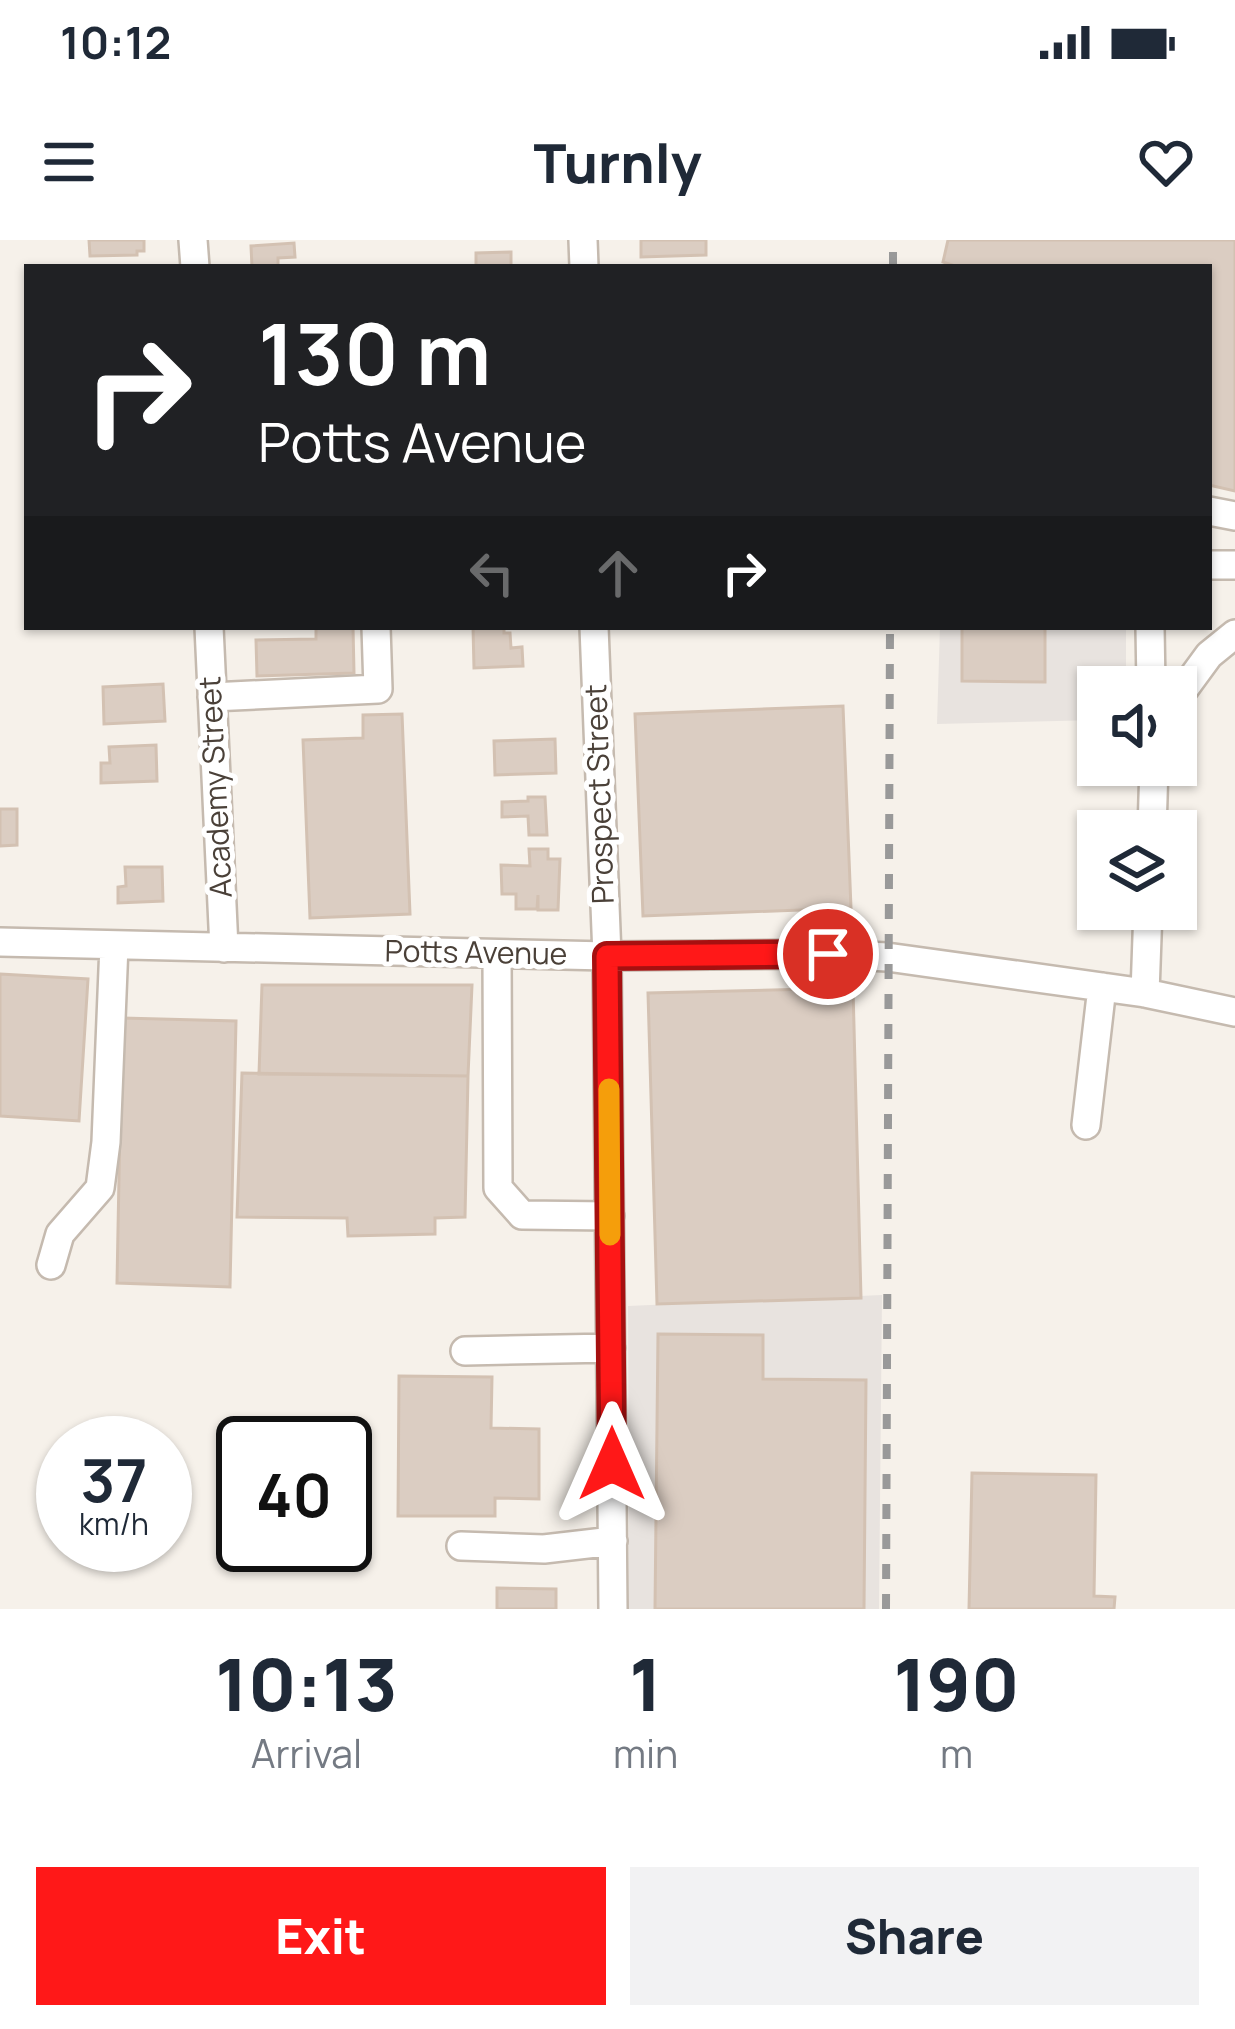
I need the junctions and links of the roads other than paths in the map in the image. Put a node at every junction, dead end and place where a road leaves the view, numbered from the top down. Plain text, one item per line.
1 (209, 630) edge
2 (376, 630) edge
3 (594, 630) edge
4 (1150, 630) edge
5 (1235, 634) edge
6 (1151, 666) edge
7 (1197, 671) edge
8 (212, 697) junction
9 (1147, 930) edge
10 (0, 942) edge
11 (114, 945) junction
12 (224, 948) junction
13 (497, 954) junction
14 (607, 956) junction
15 (1102, 987) junction
16 (1145, 993) junction
17 (1235, 1012) edge
18 (1086, 1124) dead end
19 (610, 1216) junction
20 (51, 1265) dead end
21 (611, 1348) junction
22 (465, 1351) dead end
23 (613, 1540) junction
24 (461, 1546) dead end
25 (613, 1609) edge

1 - 8 street, Academy Street
2 - 8 street
3 - 14 street, Prospect Street
4 - 6 street
5 - 7 street
8 - 12 street, Academy Street
9 - 16 street
10 - 11 street, Potts Avenue
11 - 12 street, Potts Avenue
11 - 20 street
12 - 13 street, Potts Avenue
13 - 14 street, Potts Avenue
13 - 19 street
14 - 15 street, Potts Avenue
14 - 19 street, Prospect Street
15 - 16 street, Potts Avenue
15 - 18 street
16 - 17 street, Potts Avenue
19 - 21 street, Prospect Street
21 - 22 street
21 - 23 street, Prospect Street
23 - 24 street
23 - 25 street, Prospect Street

